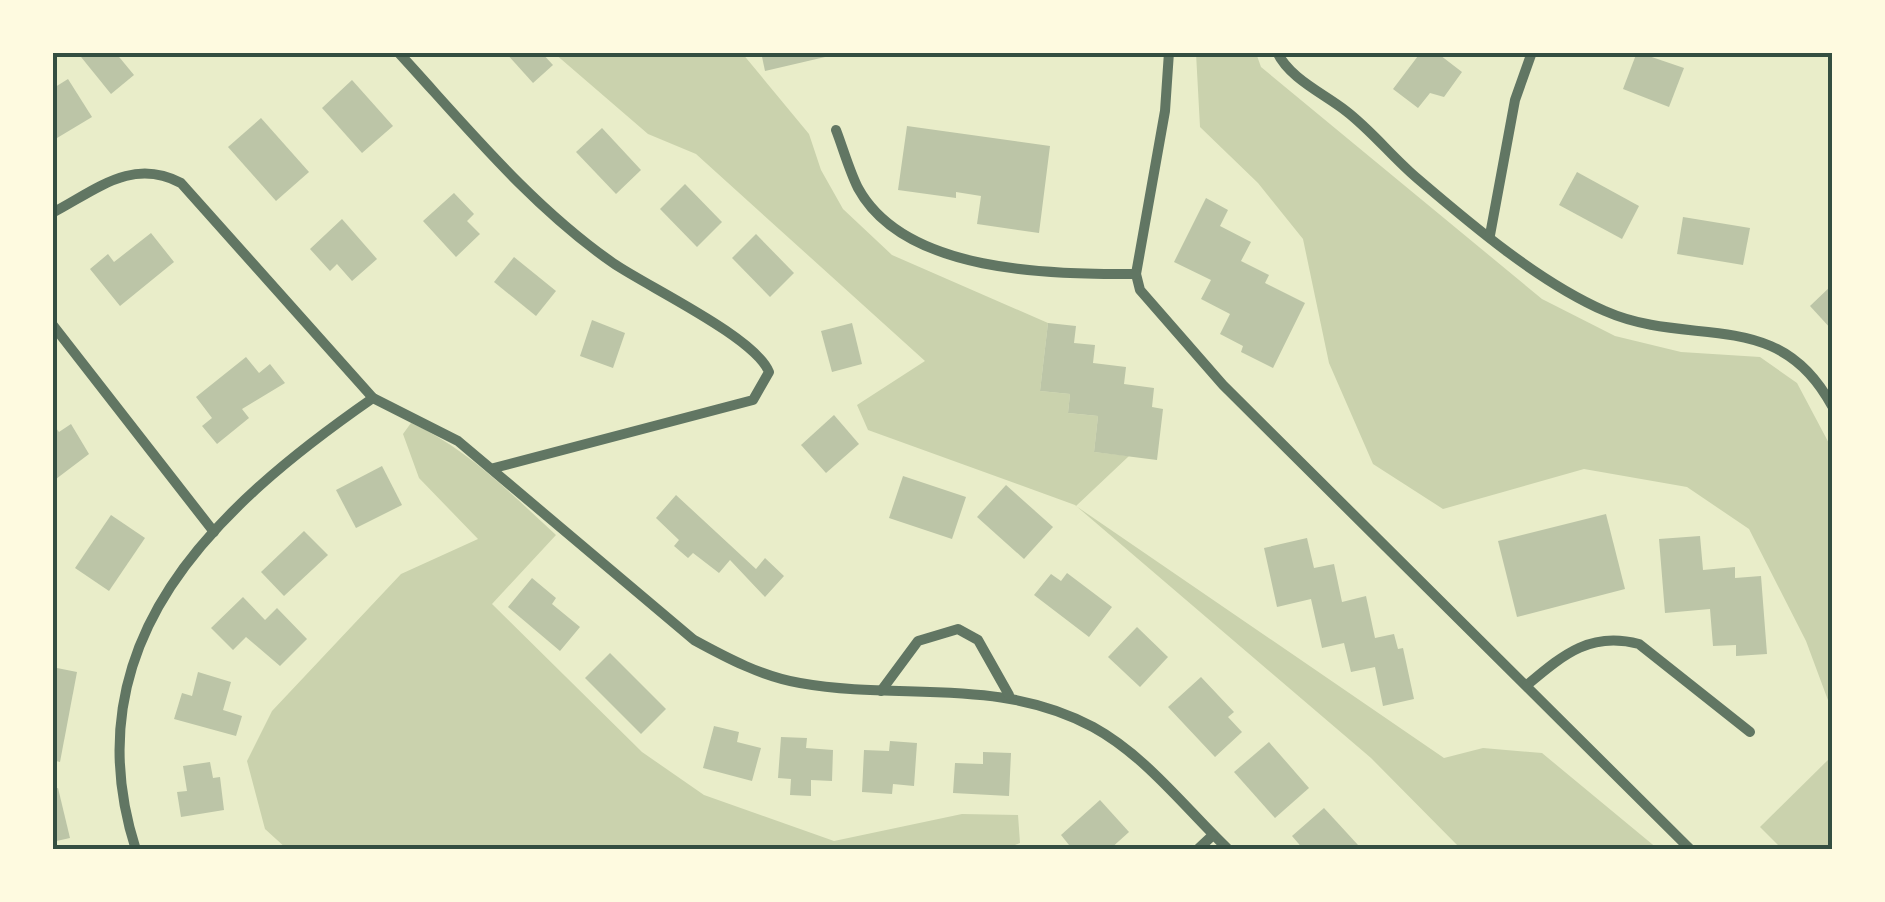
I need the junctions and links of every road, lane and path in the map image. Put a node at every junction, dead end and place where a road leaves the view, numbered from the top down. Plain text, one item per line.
1 (398, 52) edge
2 (1169, 52) edge
3 (1276, 52) edge
4 (1532, 52) edge
5 (836, 130) dead end
6 (52, 212) edge
7 (1490, 235) junction
8 (1136, 274) junction
9 (52, 324) edge
10 (372, 398) junction
11 (1832, 406) edge
12 (494, 468) junction
13 (214, 532) junction
14 (1526, 685) junction
15 (881, 691) junction
16 (1009, 695) junction
17 (1750, 732) dead end
18 (1213, 834) junction
19 (136, 850) edge
20 (1197, 850) edge
21 (1229, 850) edge
22 (1692, 850) edge

1 - 12 street
2 - 8 street
3 - 7 street
4 - 7 street
5 - 8 street
6 - 10 street
7 - 11 street
8 - 14 street
9 - 13 street
10 - 12 street
10 - 13 street
12 - 15 street
13 - 19 street
14 - 17 street
14 - 22 street
15 - 16 street
15 - 16 street
16 - 18 street
18 - 20 street
18 - 21 street

